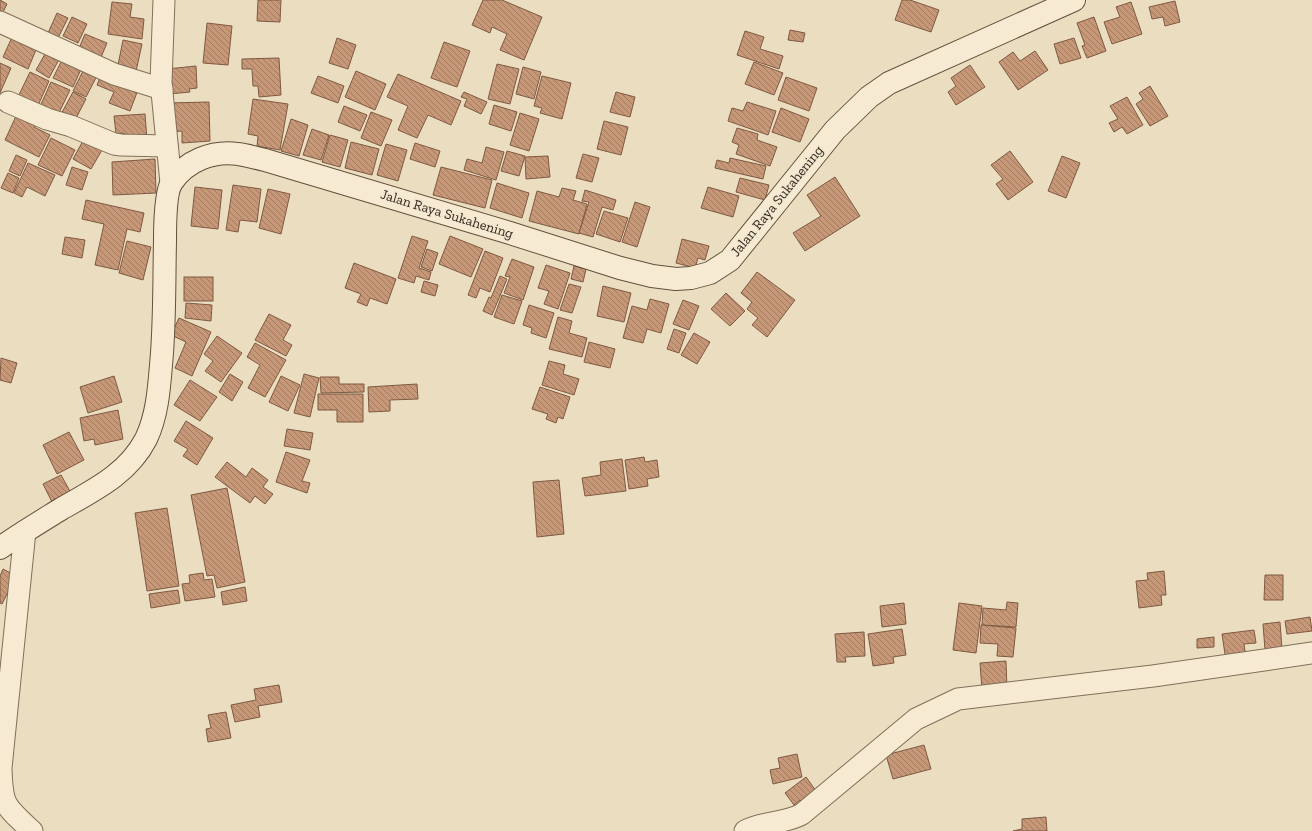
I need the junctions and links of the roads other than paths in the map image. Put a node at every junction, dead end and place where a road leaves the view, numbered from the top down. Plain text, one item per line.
1 (164, 0) edge
2 (1074, 0) edge
3 (0, 22) edge
4 (162, 89) junction
5 (8, 102) dead end
6 (167, 146) junction
7 (171, 183) junction
8 (25, 531) junction
9 (0, 548) edge
10 (1312, 653) edge
11 (32, 831) edge
12 (745, 831) edge

1 - 4 street
2 - 7 main road, Jalan Raya Sukahening
3 - 4 street
4 - 6 street
5 - 6 street
6 - 7 street
7 - 8 main road
8 - 9 main road
8 - 11 street
10 - 12 street

